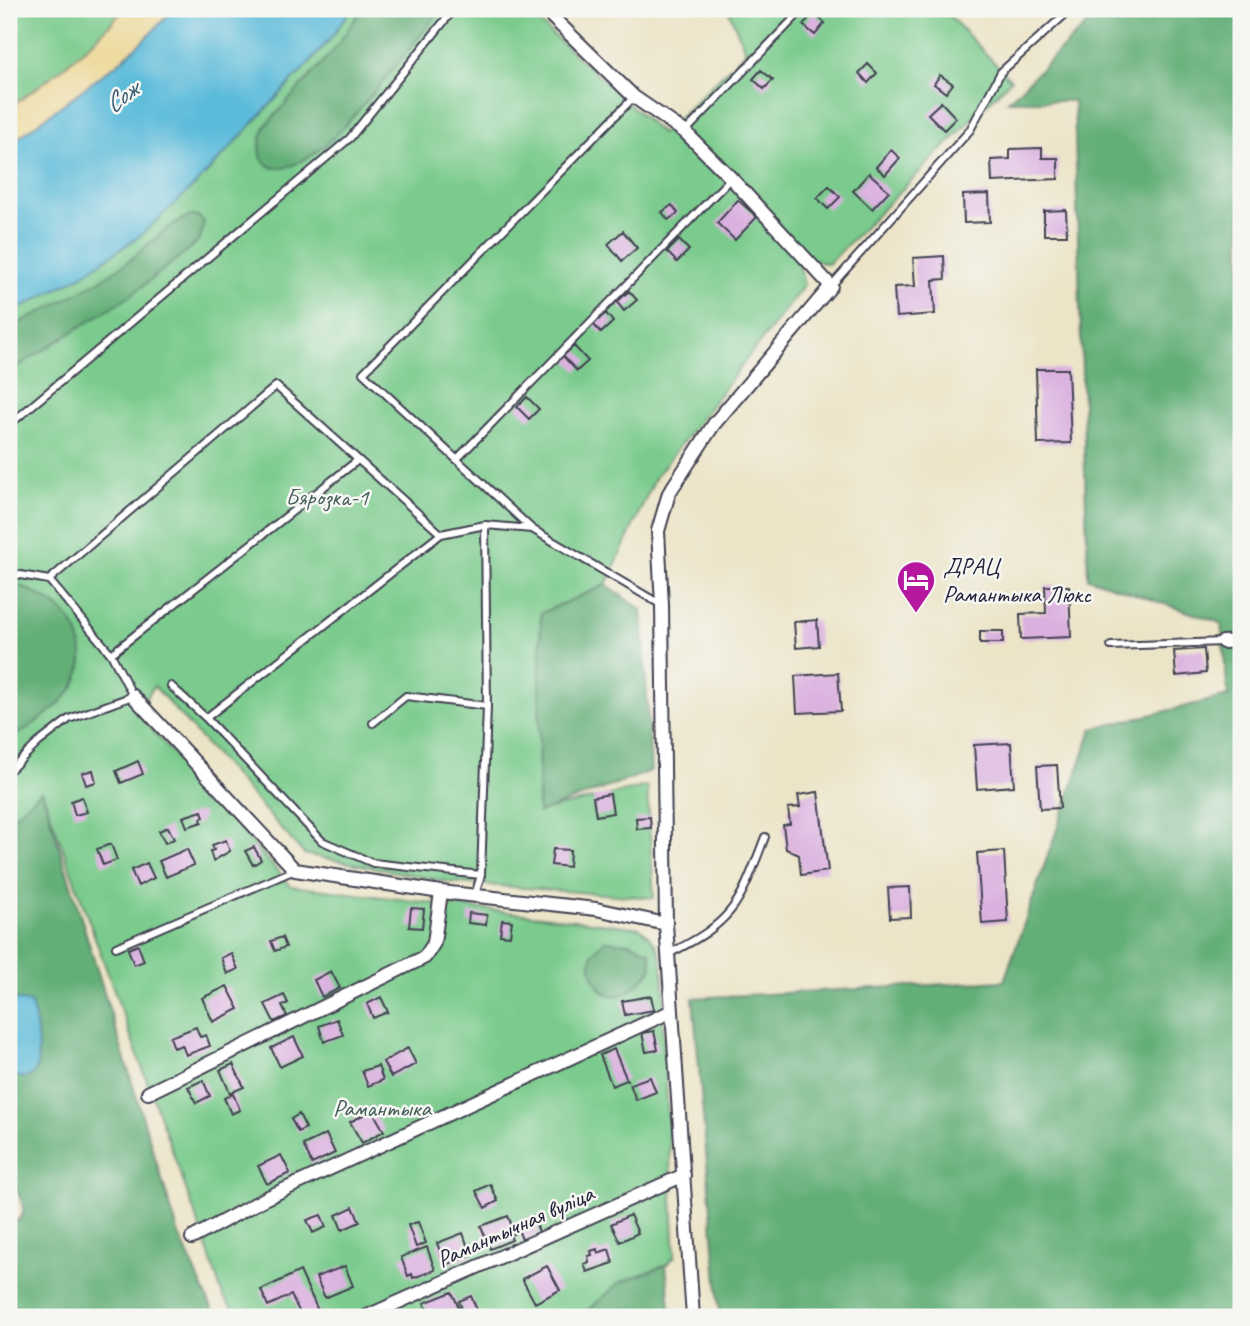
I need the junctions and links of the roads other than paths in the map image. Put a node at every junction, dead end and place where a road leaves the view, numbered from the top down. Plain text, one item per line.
1 (454, 9) edge
2 (544, 9) edge
3 (803, 9) edge
4 (1071, 9) edge
5 (634, 97) junction
6 (685, 132) junction
7 (731, 178) junction
8 (831, 286) junction
9 (9, 425) edge
10 (457, 459) junction
11 (358, 460) junction
12 (485, 525) junction
13 (532, 529) junction
14 (441, 534) junction
15 (9, 573) edge
16 (49, 580) junction
17 (662, 605) junction
18 (1241, 641) edge
19 (1223, 642) joint
20 (1111, 646) dead end
21 (111, 653) junction
22 (171, 686) dead end
23 (132, 696) junction
24 (487, 705) junction
25 (206, 718) junction
26 (373, 723) dead end
27 (9, 771) edge
28 (765, 837) dead end
29 (295, 870) junction
30 (481, 875) junction
31 (441, 892) junction
32 (475, 895) junction
33 (666, 924) junction
34 (116, 947) dead end
35 (668, 954) junction
36 (672, 1011) junction
37 (148, 1093) dead end
38 (684, 1175) junction
39 (192, 1238) dead end
40 (365, 1317) edge
41 (693, 1317) edge

1 - 9 lane
2 - 5 street
3 - 6 lane
4 - 8 lane
5 - 6 street
5 - 10 lane
6 - 7 street
7 - 8 street
7 - 10 lane
8 - 17 street
10 - 13 lane
11 - 14 lane
11 - 16 lane
11 - 21 lane
12 - 13 lane
12 - 14 lane
12 - 24 lane
13 - 17 lane
14 - 25 lane
15 - 16 lane
16 - 21 lane
17 - 33 street
18 - 19 street
19 - 20 lane
21 - 23 lane
22 - 25 lane
23 - 27 lane
23 - 29 street
24 - 26 lane
24 - 30 lane
25 - 30 lane
28 - 35 lane
29 - 31 street
29 - 34 lane
30 - 32 lane
31 - 32 street
31 - 37 street
32 - 33 street
33 - 35 street
35 - 36 street
36 - 38 street
36 - 39 street
38 - 40 street, Рамантычная вуліца
38 - 41 street

